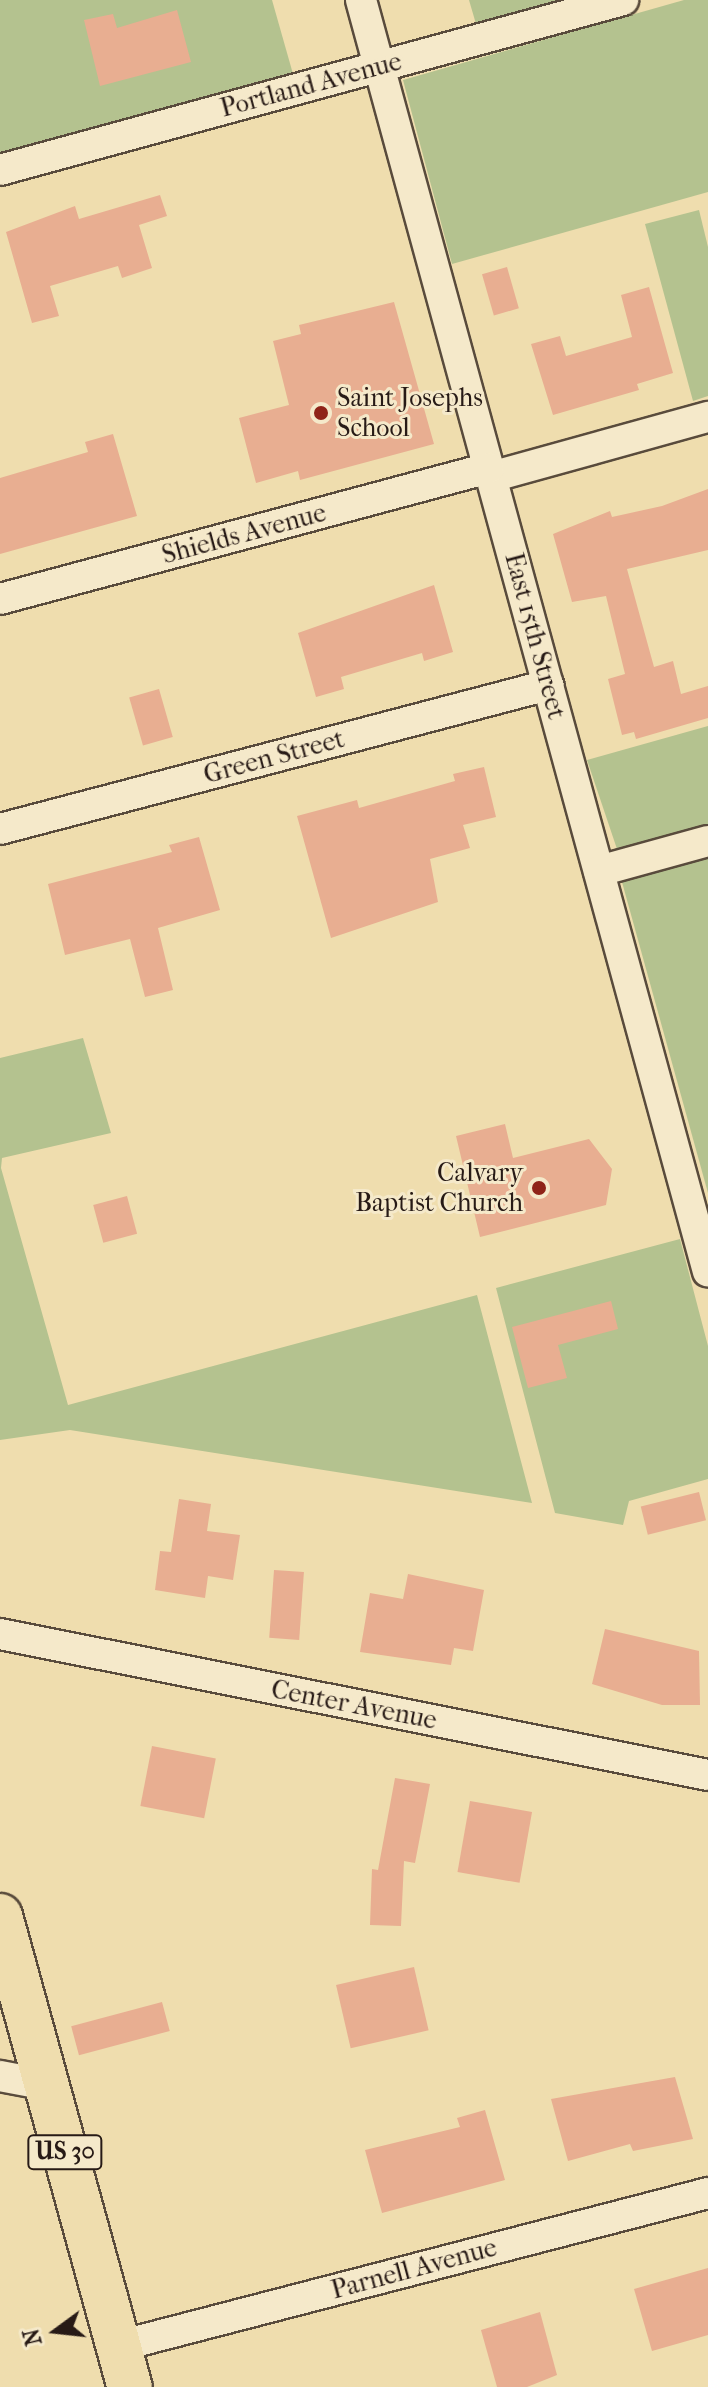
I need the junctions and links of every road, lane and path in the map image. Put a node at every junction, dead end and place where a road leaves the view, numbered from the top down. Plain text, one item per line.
1 (361, 0) edge
2 (623, 0) edge
3 (379, 67) junction
4 (0, 170) edge
5 (708, 417) edge
6 (490, 472) junction
7 (0, 599) edge
8 (548, 685) junction
9 (0, 829) edge
10 (708, 841) edge
11 (599, 871) junction
12 (708, 1272) edge
13 (0, 1634) edge
14 (708, 1775) edge
15 (0, 1916) edge
16 (0, 2076) edge
17 (47, 2085) junction
18 (708, 2193) edge
19 (125, 2366) edge

1 - 3 street, East 15th Street
2 - 3 street, Portland Avenue
3 - 4 street, Portland Avenue
3 - 6 street, East 15th Street
5 - 6 street, Shields Avenue
6 - 7 street, Shields Avenue
6 - 8 street, East 15th Street
8 - 9 street, Green Street
8 - 11 street, East 15th Street
10 - 11 street
11 - 12 street, East 15th Street
13 - 14 street, Center Avenue
15 - 17 main road, US 30
16 - 17 street
17 - 19 main road, US 30
18 - 19 street, Parnell Avenue

